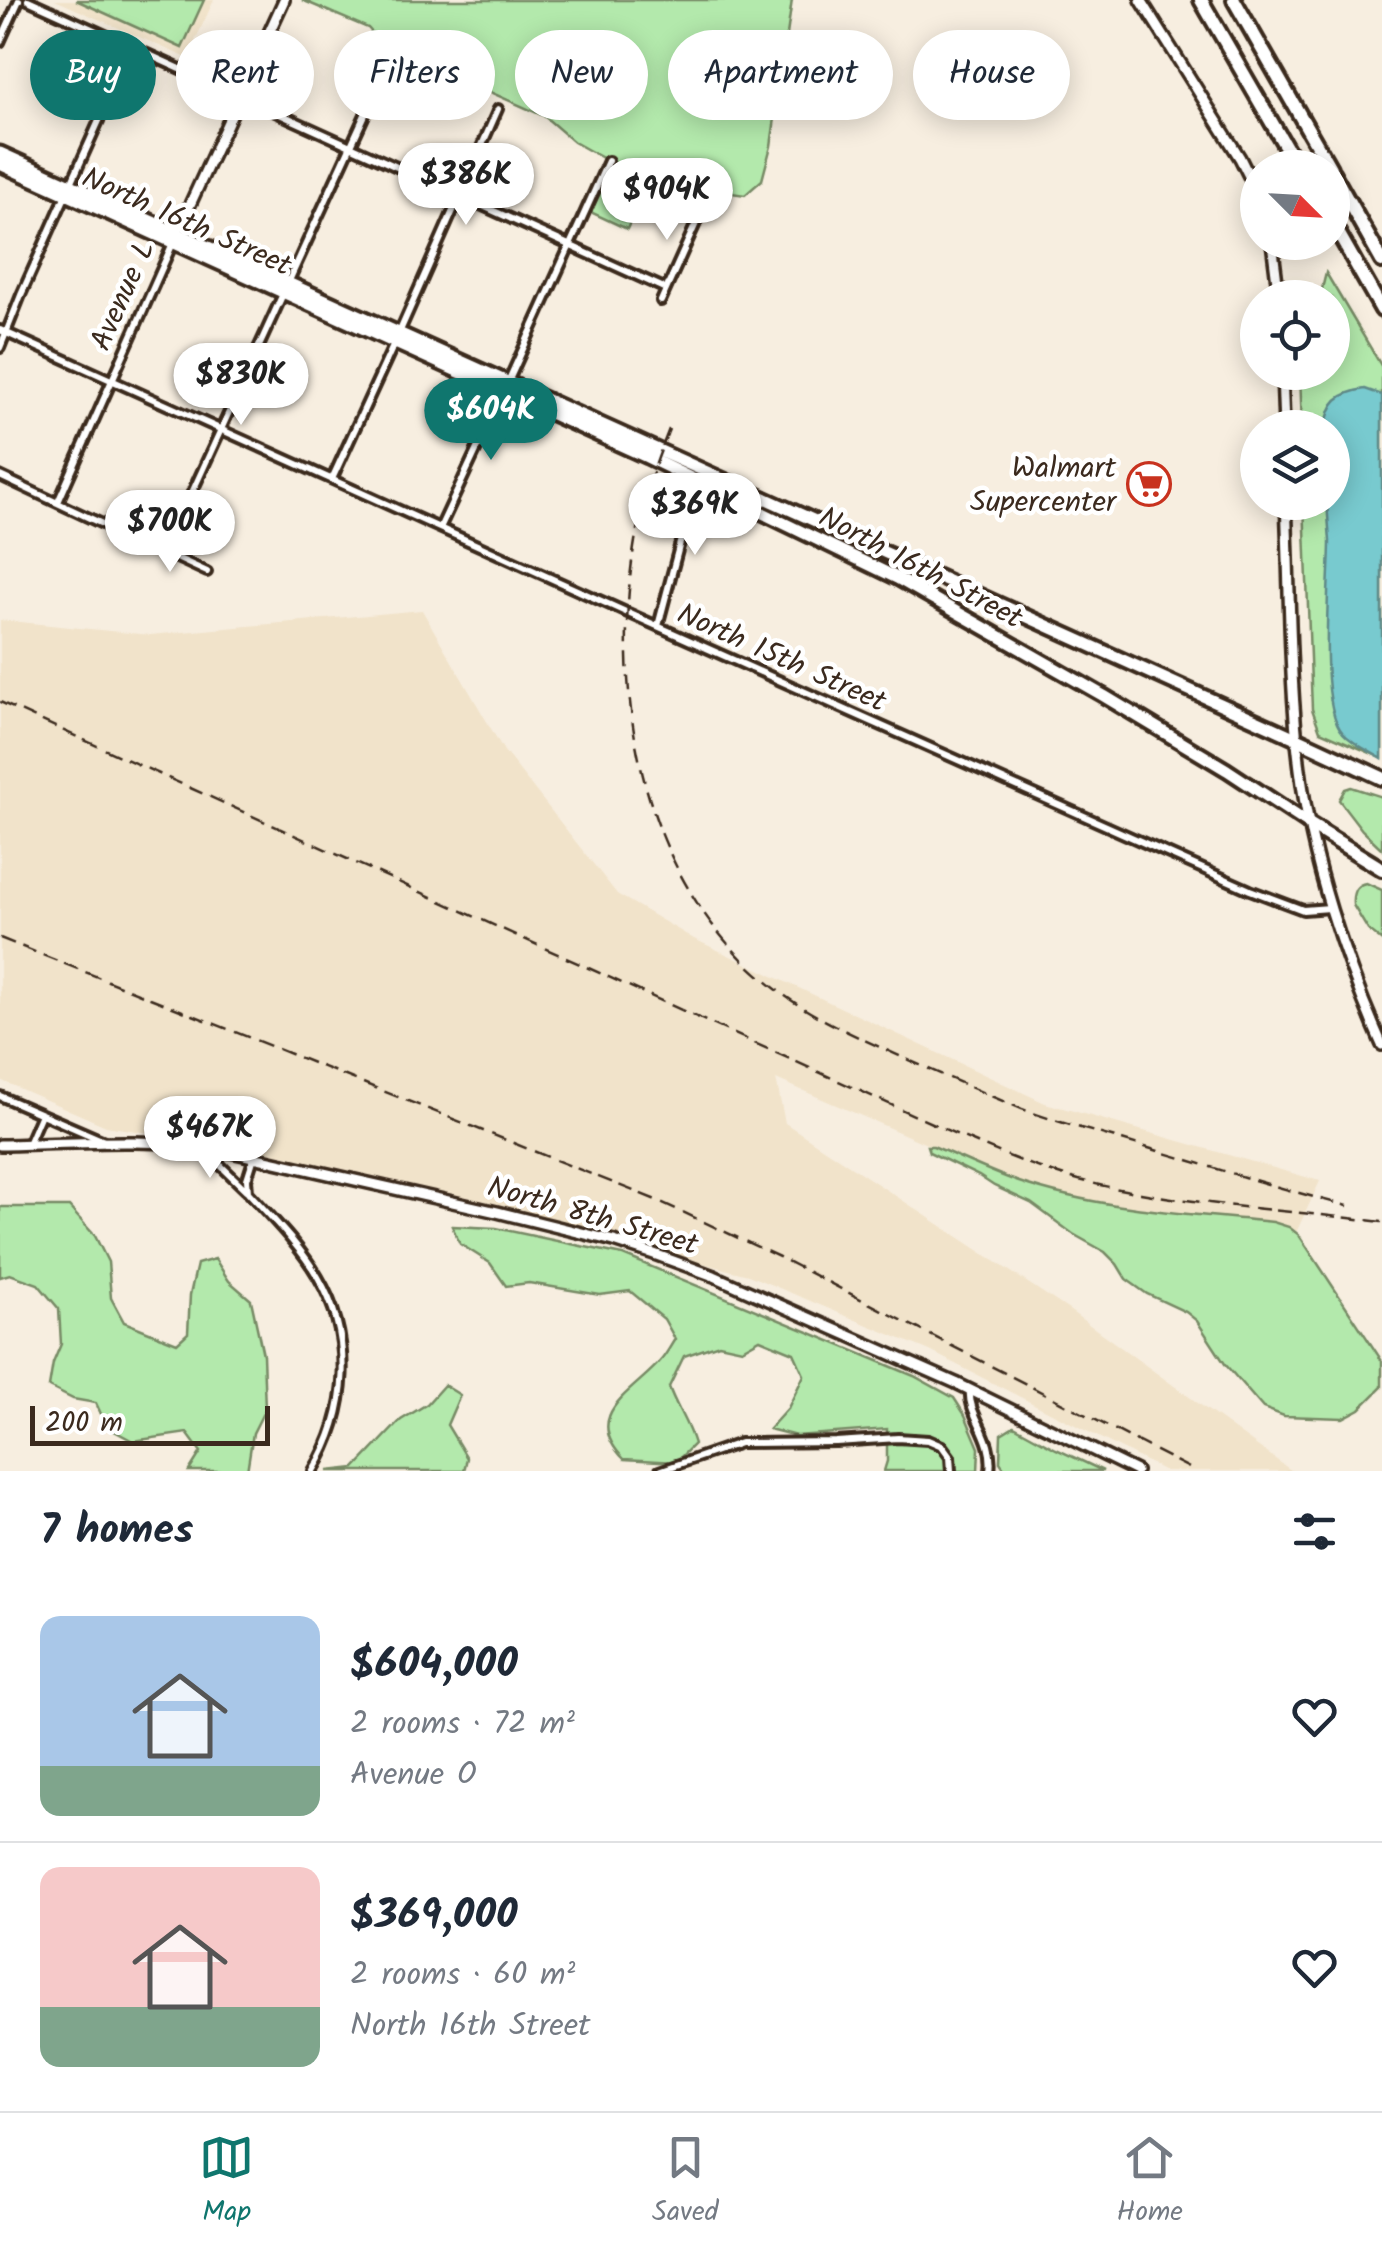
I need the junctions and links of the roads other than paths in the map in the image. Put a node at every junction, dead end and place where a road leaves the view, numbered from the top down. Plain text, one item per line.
1 (19, 0) edge
2 (28, 0) edge
3 (284, 0) edge
4 (1141, 0) edge
5 (1200, 0) edge
6 (1234, 0) edge
7 (94, 30) edge
8 (270, 30) edge
9 (0, 42) edge
10 (498, 108) dead end
11 (99, 120) edge
12 (229, 120) edge
13 (293, 120) edge
14 (363, 120) edge
15 (351, 146) junction
16 (1288, 150) edge
17 (1320, 150) edge
18 (0, 153) edge
19 (1240, 158) edge
20 (608, 161) dead end
21 (0, 164) edge
22 (68, 189) junction
23 (460, 196) junction
24 (706, 201) dead end
25 (1350, 204) edge
26 (175, 238) junction
27 (570, 246) junction
28 (1350, 254) edge
29 (1382, 261) edge
30 (285, 288) junction
31 (666, 289) junction
32 (661, 300) dead end
33 (1382, 310) edge
34 (3, 331) edge
35 (397, 338) junction
36 (0, 348) edge
37 (112, 379) junction
38 (506, 387) junction
39 (221, 429) junction
40 (0, 476) edge
41 (332, 479) junction
42 (696, 482) junction
43 (58, 502) junction
44 (1287, 520) edge
45 (440, 528) junction
46 (162, 544) junction
47 (208, 572) dead end
48 (658, 626) junction
49 (1298, 739) junction
50 (1382, 778) edge
51 (1309, 824) junction
52 (1382, 870) edge
53 (1332, 908) junction
54 (1382, 1046) edge
55 (0, 1096) edge
56 (41, 1114) junction
57 (104, 1141) junction
58 (189, 1144) junction
59 (0, 1145) edge
60 (28, 1145) junction
61 (254, 1157) junction
62 (248, 1192) junction
63 (970, 1390) junction
64 (313, 1471) edge
65 (659, 1471) edge
66 (951, 1471) edge
67 (990, 1471) edge
68 (1136, 1471) edge

1 - 9 street
2 - 7 street
3 - 8 street, Avenue L
4 - 19 street
5 - 16 highway
6 - 17 highway
10 - 23 street
11 - 22 street
12 - 26 street, Avenue L
13 - 15 street
14 - 15 street
15 - 23 street
15 - 30 street
18 - 22 main road, North 16th Street
20 - 27 street
21 - 22 main road, North 16th Street
22 - 26 main road, North 16th Street
22 - 34 street
23 - 27 street
23 - 35 street
24 - 31 street
25 - 29 highway
26 - 30 main road, North 16th Street
26 - 37 street, Avenue L
27 - 31 street
27 - 38 street
28 - 33 highway
30 - 35 main road, North 16th Street
30 - 39 street
31 - 32 street
34 - 36 street
34 - 37 street, North 15th Street
35 - 38 main road, North 16th Street
35 - 41 street
37 - 39 street, North 15th Street
37 - 43 street, Avenue L
38 - 42 main road, North 16th Street
38 - 45 street
38 - 49 main road, North 16th Street
39 - 41 street, North 15th Street
39 - 46 street
40 - 43 street
41 - 45 street, North 15th Street
42 - 48 street
42 - 51 main road, North 16th Street
43 - 46 street
44 - 49 street
45 - 48 street, North 15th Street
46 - 47 street
48 - 53 street, North 15th Street
49 - 50 highway
49 - 51 street
51 - 52 highway
51 - 53 street
53 - 54 street
55 - 56 street
56 - 57 street
56 - 60 street
57 - 58 street, North 8th Street
57 - 60 street, North 8th Street
58 - 61 street, North 8th Street
58 - 62 street
59 - 60 street, North 8th Street
61 - 62 street
61 - 63 street, North 8th Street
62 - 64 street
63 - 67 street
63 - 68 street, North 8th Street
65 - 66 street

